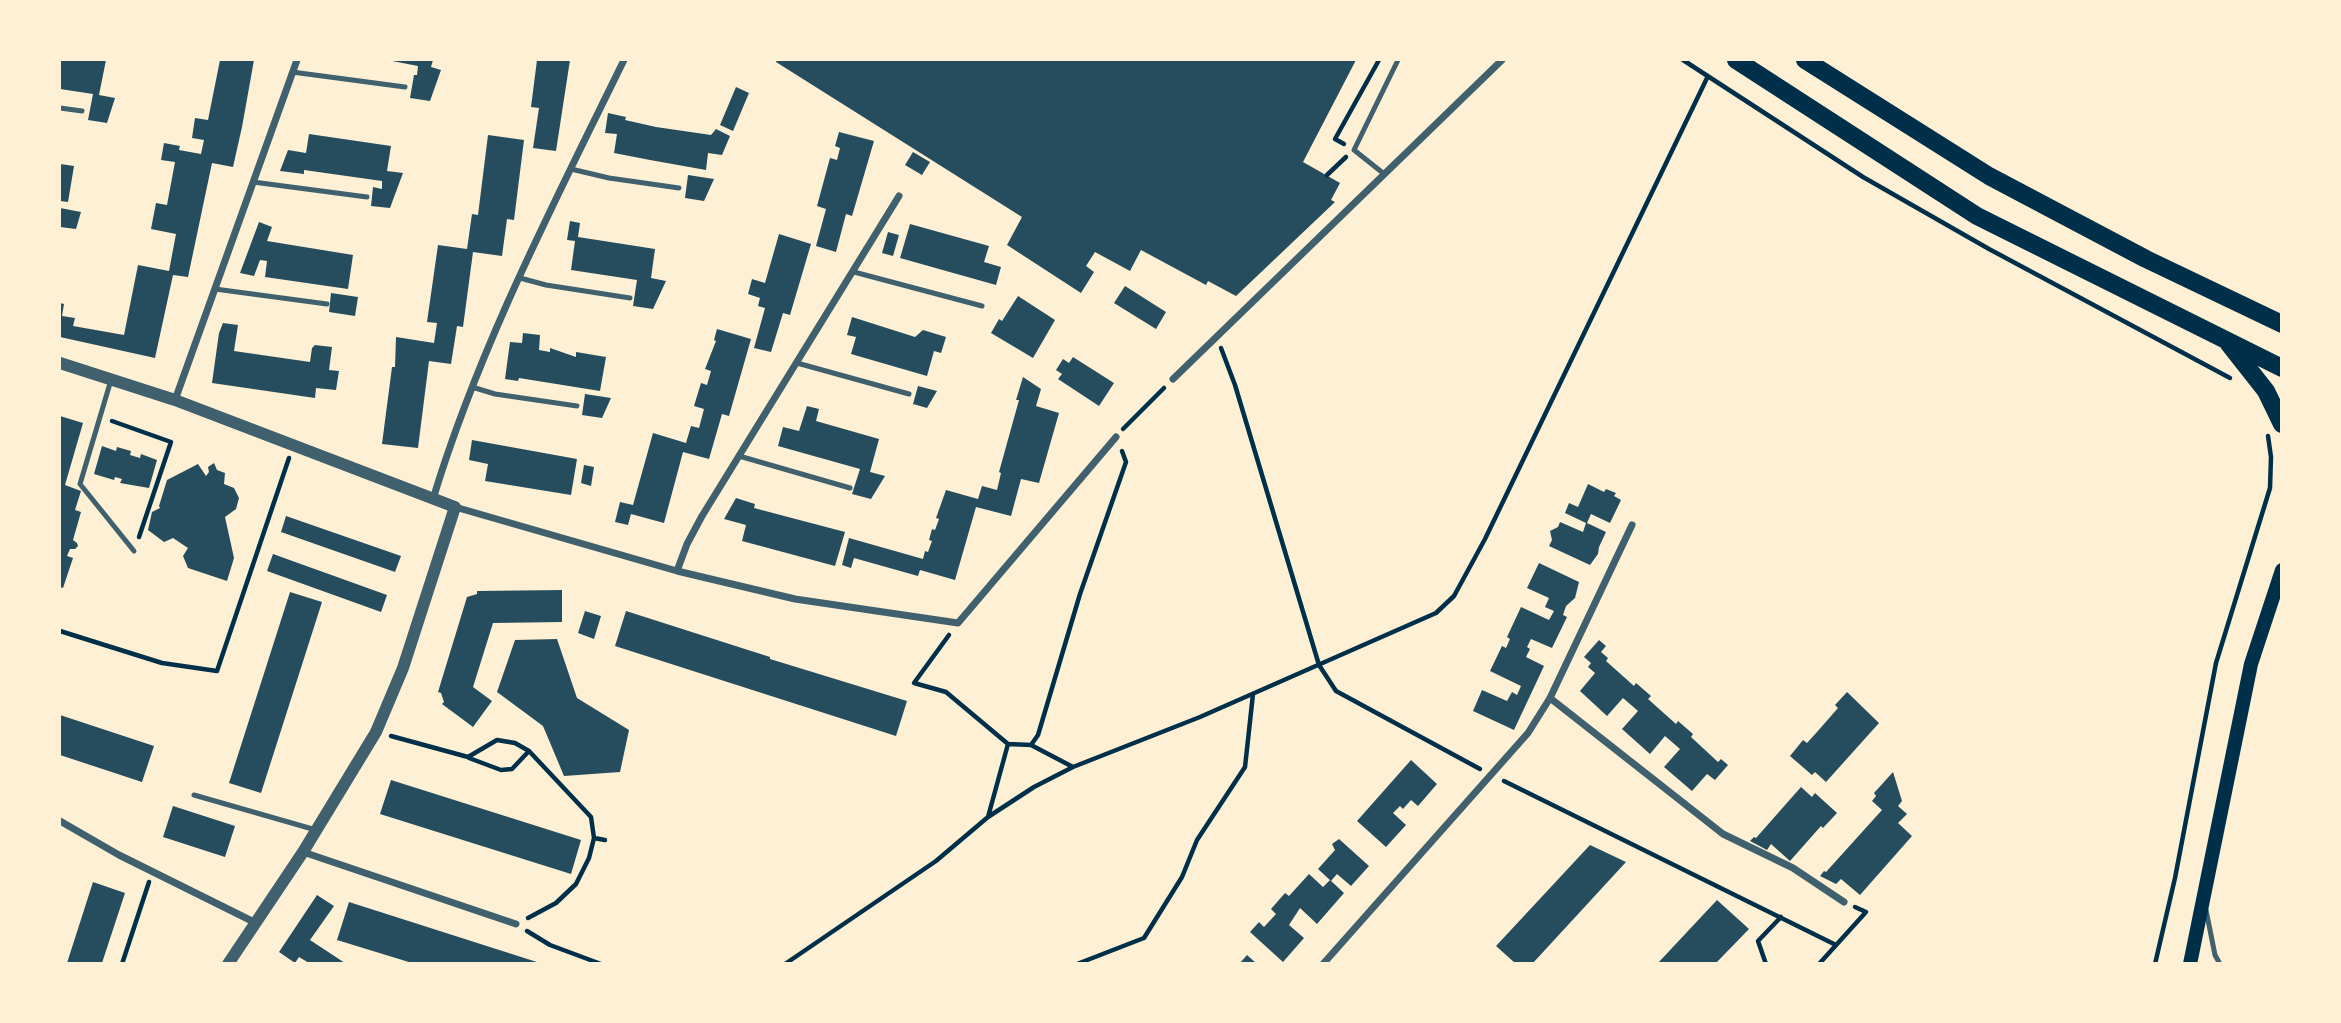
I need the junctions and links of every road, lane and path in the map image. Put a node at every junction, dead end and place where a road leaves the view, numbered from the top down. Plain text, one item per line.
1 (296, 60) edge
2 (624, 60) edge
3 (1379, 60) edge
4 (1398, 60) edge
5 (1502, 60) edge
6 (1683, 60) edge
7 (1736, 60) edge
8 (1805, 60) edge
9 (292, 72) junction
10 (1708, 76) junction
11 (405, 87) dead end
12 (60, 107) edge
13 (82, 111) dead end
14 (1354, 150) junction
15 (571, 169) junction
16 (1383, 173) junction
17 (1327, 176) dead end
18 (253, 181) junction
19 (679, 188) dead end
20 (900, 196) dead end
21 (367, 197) dead end
22 (854, 272) junction
23 (520, 278) junction
24 (215, 289) junction
25 (629, 298) dead end
26 (327, 304) dead end
27 (982, 306) dead end
28 (2281, 324) edge
29 (1216, 336) junction
30 (2227, 341) junction
31 (60, 363) edge
32 (797, 363) junction
33 (2281, 368) edge
34 (1174, 379) joint
35 (111, 380) junction
36 (2235, 381) dead end
37 (472, 387) junction
38 (909, 394) dead end
39 (175, 400) junction
40 (578, 406) dead end
41 (100, 417) junction
42 (2274, 425) edge
43 (1116, 437) junction
44 (294, 444) junction
45 (739, 456) junction
46 (850, 488) dead end
47 (433, 499) junction
48 (455, 507) junction
49 (1632, 525) dead end
50 (134, 551) joint
51 (2281, 570) edge
52 (677, 571) junction
53 (958, 623) junction
54 (60, 631) edge
55 (1319, 665) junction
56 (1253, 694) junction
57 (1550, 698) junction
58 (376, 732) junction
59 (1008, 744) junction
60 (1031, 745) junction
61 (529, 751) junction
62 (468, 757) junction
63 (1073, 767) junction
64 (1490, 774) junction
65 (194, 795) dead end
66 (988, 817) junction
67 (60, 821) edge
68 (316, 830) junction
69 (594, 838) junction
70 (606, 840) dead end
71 (303, 852) junction
72 (153, 871) junction
73 (2204, 894) junction
74 (1844, 902) joint
75 (1781, 917) junction
76 (256, 923) junction
77 (516, 924) junction
78 (1836, 944) junction
79 (122, 964) edge
80 (228, 964) edge
81 (601, 964) edge
82 (785, 964) edge
83 (1077, 964) edge
84 (1323, 964) edge
85 (1766, 964) edge
86 (1819, 964) edge
87 (2155, 964) edge
88 (2190, 964) edge
89 (2220, 964) edge

1 - 9 street
2 - 15 street
3 - 14 path
4 - 14 lane
5 - 16 street
6 - 10 path
7 - 30 main road
8 - 28 main road
9 - 11 lane
9 - 18 street
10 - 36 path
10 - 55 path
12 - 13 lane
14 - 16 lane
14 - 17 path
15 - 19 lane
15 - 23 street
16 - 29 street
18 - 21 lane
18 - 24 street
20 - 22 street
22 - 27 lane
22 - 32 street
23 - 25 lane
23 - 37 street
24 - 26 lane
24 - 39 street
29 - 34 street
29 - 55 path
30 - 33 main road
30 - 42 main road
31 - 35 street
32 - 38 lane
32 - 45 street
34 - 43 path
35 - 39 street
35 - 41 lane
37 - 40 lane
37 - 47 street
39 - 44 street
41 - 50 lane
41 - 50 path
42 - 87 path
43 - 53 street
43 - 60 path
44 - 47 street
44 - 54 path
45 - 46 lane
45 - 52 street
47 - 48 street
48 - 52 street
48 - 58 street
49 - 57 street
51 - 73 main road
52 - 53 street
53 - 59 path
55 - 56 path
55 - 64 path
56 - 63 path
56 - 83 path
57 - 64 street
57 - 74 street
58 - 62 path
58 - 68 street
59 - 60 path
59 - 66 path
60 - 63 path
61 - 62 path
61 - 62 path
61 - 69 path
63 - 66 path
64 - 75 path
64 - 84 street
65 - 68 lane
66 - 82 path
67 - 72 street
68 - 71 street
69 - 70 path
69 - 77 path
71 - 76 street
71 - 77 street
72 - 76 street
72 - 79 path
73 - 88 main road
73 - 89 lane
74 - 78 path
75 - 78 path
75 - 85 path
76 - 80 street
77 - 81 path
78 - 86 path

